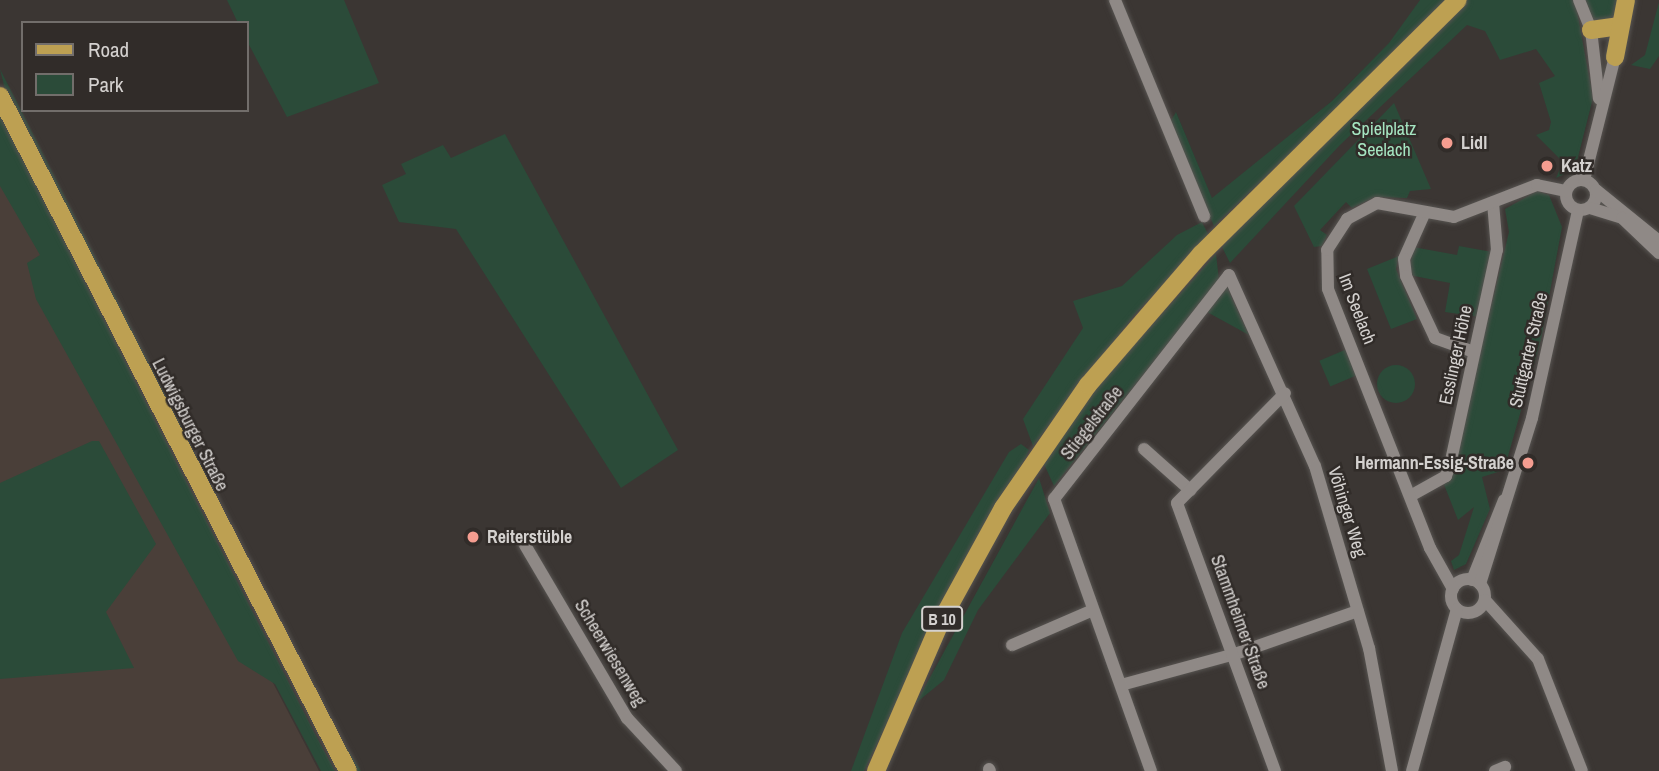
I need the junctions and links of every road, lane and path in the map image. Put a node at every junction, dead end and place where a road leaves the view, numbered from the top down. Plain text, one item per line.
1 (1115, 0) edge
2 (1458, 0) edge
3 (1579, 0) edge
4 (1626, 0) edge
5 (1620, 26) junction
6 (1591, 30) junction
7 (1615, 57) joint
8 (0, 96) edge
9 (1600, 106) junction
10 (1584, 180) junction
11 (1596, 190) junction
12 (1566, 191) junction
13 (1493, 202) junction
14 (1584, 209) junction
15 (1425, 212) junction
16 (1204, 216) dead end
17 (1659, 241) edge
18 (1659, 253) edge
19 (1230, 275) joint
20 (1474, 352) junction
21 (1285, 393) junction
22 (1144, 449) dead end
23 (1190, 490) junction
24 (1412, 495) junction
25 (525, 545) dead end
26 (1476, 582) junction
27 (1453, 589) junction
28 (1483, 604) junction
29 (1093, 610) junction
30 (1358, 611) junction
31 (1461, 611) junction
32 (1012, 645) dead end
33 (1235, 654) junction
34 (1121, 685) junction
35 (348, 771) edge
36 (676, 771) edge
37 (876, 771) edge
38 (1151, 771) edge
39 (1275, 771) edge
40 (1392, 771) edge
41 (1412, 771) edge
42 (1582, 771) edge

1 - 16 street
2 - 37 main road, B 10
3 - 6 street
4 - 5 main road
5 - 6 main road
5 - 7 main road
6 - 9 street
7 - 9 street
8 - 35 main road, Ludwigsburger Straße
9 - 10 street
10 - 11 street
10 - 12 street
11 - 14 street, Stuttgarter Straße
11 - 17 street
12 - 13 street, Im Seelach
12 - 14 street
13 - 15 street, Im Seelach
13 - 20 street, Esslinger Höhe
14 - 18 street
14 - 26 street, Stuttgarter Straße
15 - 20 street
15 - 24 street, Im Seelach
19 - 21 street, Vöhinger Weg
19 - 29 street, Stiegelstraße
20 - 24 street, Esslinger Höhe
21 - 23 street
21 - 30 street, Vöhinger Weg
22 - 23 street
23 - 33 street, Stammheimer Straße
24 - 27 street, Im Seelach
25 - 36 street, Scheerwiesenweg
26 - 27 street
26 - 28 street
27 - 31 street
28 - 31 street
28 - 42 street
29 - 32 street
29 - 34 street, Stiegelstraße
30 - 33 street
30 - 40 street, Vöhinger Weg
31 - 41 street
33 - 34 street
33 - 39 street, Stammheimer Straße
34 - 38 street, Stiegelstraße

